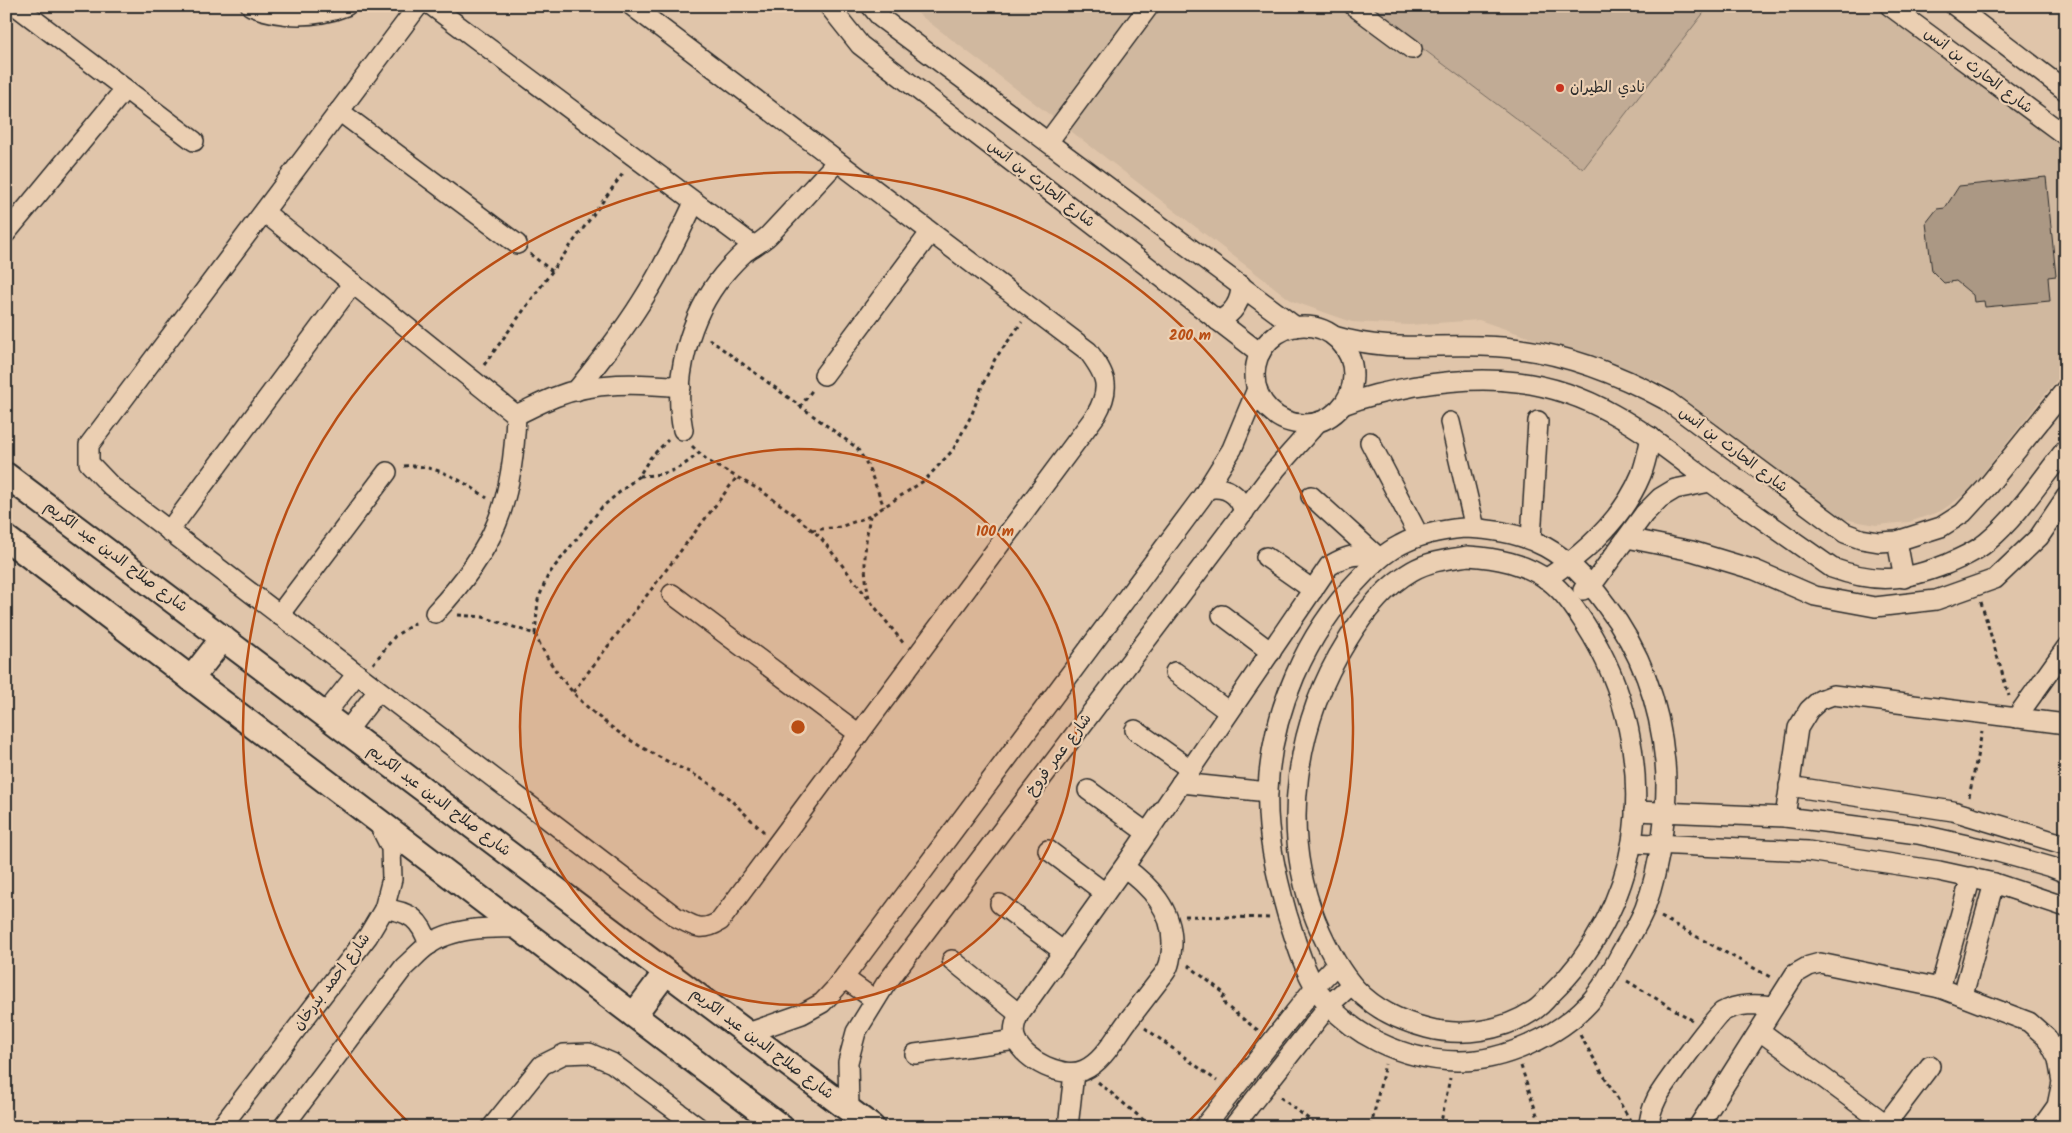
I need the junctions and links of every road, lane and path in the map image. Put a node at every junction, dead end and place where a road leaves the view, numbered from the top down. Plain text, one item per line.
1 (16, 6) edge
2 (251, 6) edge
3 (418, 6) edge
4 (432, 6) edge
5 (632, 6) edge
6 (829, 6) edge
7 (871, 6) edge
8 (1148, 6) edge
9 (1354, 6) edge
10 (1890, 6) edge
11 (1955, 6) edge
12 (336, 8) edge
13 (284, 10) edge
14 (1412, 49) dead end
15 (125, 89) junction
16 (2066, 90) edge
17 (339, 111) junction
18 (2066, 136) edge
19 (194, 141) dead end
20 (1048, 142) junction
21 (634, 158) junction
22 (837, 162) junction
23 (694, 203) junction
24 (264, 212) junction
25 (6, 233) edge
26 (930, 233) junction
27 (517, 244) joint
28 (754, 246) junction
29 (552, 271) junction
30 (353, 283) junction
31 (1240, 285) junction
32 (1033, 310) junction
33 (1218, 321) junction
34 (1296, 327) junction
35 (694, 328) junction
36 (1334, 336) junction
37 (1260, 354) junction
38 (824, 375) dead end
39 (473, 380) junction
40 (681, 387) junction
41 (1257, 389) junction
42 (2066, 389) edge
43 (576, 391) junction
44 (1343, 405) junction
45 (516, 415) junction
46 (1538, 421) dead end
47 (1318, 422) junction
48 (1450, 422) dead end
49 (682, 430) junction
50 (1651, 437) junction
51 (1370, 442) dead end
52 (2066, 449) edge
53 (699, 452) junction
54 (386, 472) joint
55 (6, 475) edge
56 (639, 476) junction
57 (1710, 482) junction
58 (1208, 489) junction
59 (1311, 496) dead end
60 (2066, 497) edge
61 (884, 507) junction
62 (502, 510) junction
63 (1244, 512) junction
64 (870, 516) junction
65 (1475, 528) junction
66 (811, 530) junction
67 (169, 531) junction
68 (1419, 536) junction
69 (6, 538) edge
70 (1627, 538) junction
71 (1531, 539) junction
72 (1898, 541) junction
73 (1266, 557) dead end
74 (1379, 558) junction
75 (1571, 563) junction
76 (1904, 578) junction
77 (1546, 579) junction
78 (1592, 585) junction
79 (1976, 586) junction
80 (1313, 590) junction
81 (672, 594) dead end
82 (1568, 598) junction
83 (869, 599) junction
84 (435, 613) junction
85 (279, 615) junction
86 (1222, 615) dead end
87 (535, 634) junction
88 (223, 638) junction
89 (2066, 648) edge
90 (1271, 652) junction
91 (916, 658) junction
92 (1175, 672) dead end
93 (359, 677) junction
94 (191, 679) junction
95 (378, 691) junction
96 (1229, 712) junction
97 (325, 714) junction
98 (1986, 714) junction
99 (2016, 718) junction
100 (2066, 724) edge
101 (1135, 730) dead end
102 (347, 731) junction
103 (860, 734) junction
104 (1186, 776) junction
105 (1789, 786) junction
106 (1088, 790) dead end
107 (1268, 792) junction
108 (1635, 810) junction
109 (1664, 812) junction
110 (1966, 815) junction
111 (1785, 817) junction
112 (378, 820) junction
113 (1147, 833) junction
114 (1632, 843) junction
115 (777, 844) junction
116 (1662, 845) junction
117 (2066, 845) edge
118 (1048, 850) dead end
119 (1124, 867) junction
120 (2066, 873) edge
121 (1971, 877) junction
122 (1994, 883) junction
123 (1105, 893) junction
124 (1000, 904) dead end
125 (1645, 908) junction
126 (2066, 908) edge
127 (384, 909) junction
128 (1167, 915) junction
129 (1288, 918) junction
130 (520, 928) junction
131 (428, 945) junction
132 (1064, 952) junction
133 (1171, 952) junction
134 (952, 960) dead end
135 (1336, 965) junction
136 (1611, 971) junction
137 (666, 972) junction
138 (844, 978) junction
139 (1351, 985) junction
140 (1788, 986) junction
141 (1315, 987) junction
142 (1940, 988) junction
143 (1963, 996) junction
144 (875, 1000) junction
145 (1330, 1005) junction
146 (1774, 1006) junction
147 (1019, 1014) junction
148 (634, 1015) junction
149 (1131, 1018) junction
150 (1571, 1019) junction
151 (1707, 1030) junction
152 (1760, 1031) junction
153 (748, 1034) junction
154 (1016, 1040) junction
155 (1272, 1042) junction
156 (1388, 1047) junction
157 (1516, 1049) junction
158 (915, 1054) dead end
159 (1453, 1061) junction
160 (1930, 1066) dead end
161 (1079, 1072) junction
162 (1265, 1086) junction
163 (1232, 1092) junction
164 (849, 1109) junction
165 (775, 1124) edge
166 (1888, 1126) edge
167 (221, 1127) edge
168 (283, 1127) edge
169 (492, 1127) edge
170 (698, 1127) edge
171 (872, 1127) edge
172 (1068, 1127) edge
173 (1152, 1127) edge
174 (1204, 1127) edge
175 (1232, 1127) edge
176 (1319, 1127) edge
177 (1335, 1127) edge
178 (1347, 1127) edge
179 (1371, 1127) edge
180 (1440, 1127) edge
181 (1541, 1127) edge
182 (1634, 1127) edge
183 (1649, 1127) edge
184 (1698, 1127) edge
185 (2042, 1127) edge

1 - 15 street
2 - 13 street
3 - 17 street
4 - 21 street
5 - 22 street
6 - 33 street, شارع الحارث بن انس
7 - 20 street
8 - 20 street
9 - 14 street
10 - 18 street, شارع الحارث بن انس
11 - 16 street
12 - 13 street
15 - 19 street
15 - 25 street
17 - 24 street
17 - 27 street
20 - 31 street
21 - 23 street
21 - 29 path
22 - 26 street
22 - 28 street
23 - 28 street
23 - 43 street
24 - 30 street
24 - 67 street
26 - 32 street
26 - 38 street
27 - 29 path
28 - 35 street
29 - 39 path
30 - 39 street
30 - 67 street
31 - 33 street
31 - 34 street
32 - 61 path
32 - 91 street
33 - 37 street, شارع الحارث بن انس
34 - 36 street
34 - 37 street
35 - 40 street
35 - 61 path
36 - 44 street
36 - 72 street, شارع الحارث بن انس
37 - 41 street
39 - 45 street
40 - 43 street
40 - 49 street
41 - 47 street
41 - 58 street
42 - 72 street, شارع الحارث بن انس
43 - 45 street
44 - 47 street
44 - 50 street
45 - 62 street
46 - 71 street
47 - 63 street, شارع عمر فروخ
48 - 65 street
49 - 53 path
49 - 56 path
50 - 57 street
50 - 75 street
51 - 68 street
52 - 76 street
53 - 56 path
53 - 66 path
54 - 62 path
54 - 85 street
55 - 88 main road, شارع صلاح الدين عبد الكريم
56 - 87 path
57 - 70 street
57 - 76 street
58 - 63 street
58 - 138 street
59 - 74 street
60 - 79 street
61 - 64 path
62 - 84 street
63 - 144 street, شارع عمر فروخ
64 - 66 path
64 - 83 path
65 - 68 street
65 - 71 street
66 - 83 path
67 - 85 street
68 - 74 street
69 - 94 main road
70 - 78 street
70 - 79 street
71 - 75 street
72 - 76 street
73 - 80 street
74 - 80 street
74 - 107 street
75 - 77 street
75 - 78 street
77 - 82 street
77 - 135 street
78 - 82 street
78 - 109 street
79 - 99 path
80 - 90 street
81 - 103 street
82 - 108 street
83 - 91 path
84 - 87 path
84 - 93 path
85 - 93 street
86 - 90 street
87 - 115 path
88 - 94 main road
88 - 97 main road, شارع صلاح الدين عبد الكريم
89 - 99 street
90 - 96 street
91 - 103 street
92 - 96 street
93 - 95 street
93 - 97 street
94 - 112 main road
95 - 102 street
95 - 115 street
96 - 104 street
97 - 102 main road, شارع صلاح الدين عبد الكريم
98 - 99 street
98 - 105 street
98 - 110 path
99 - 100 street
101 - 104 street
102 - 137 main road, شارع صلاح الدين عبد الكريم
103 - 115 street
104 - 107 street
104 - 113 street
105 - 110 street
105 - 111 street
106 - 113 street
107 - 129 street
108 - 109 street
108 - 114 street
109 - 111 street
109 - 116 street
110 - 117 street
111 - 120 street
112 - 127 street, شارع احمد بدرخان
112 - 130 main road
113 - 119 street
114 - 116 street
114 - 139 street
116 - 121 street
116 - 125 street
118 - 123 street
119 - 123 street
119 - 128 street
121 - 122 street
121 - 142 street
122 - 126 street
122 - 143 street
123 - 132 street
124 - 132 street
125 - 136 street
125 - 140 path
127 - 131 street
127 - 167 street, شارع احمد بدرخان
128 - 129 path
128 - 133 street
129 - 141 street
130 - 131 street
130 - 148 main road
131 - 168 street
132 - 147 street
133 - 149 street
133 - 155 path
134 - 147 street
135 - 139 street
135 - 141 street
136 - 150 street
136 - 151 path
137 - 148 main road
137 - 153 main road, شارع صلاح الدين عبد الكريم
138 - 144 street
138 - 153 street
139 - 145 street
140 - 142 street
140 - 146 street
141 - 145 street
141 - 155 street
142 - 143 street
143 - 185 street
144 - 164 street, شارع عمر فروخ
145 - 156 street
145 - 162 street
146 - 151 street
146 - 152 street
147 - 154 street
148 - 165 main road
149 - 161 street
149 - 163 path
150 - 157 street
150 - 182 path
151 - 183 street
152 - 166 street
152 - 184 street
153 - 164 main road, شارع صلاح الدين عبد الكريم
154 - 158 street
154 - 161 street
155 - 163 street
156 - 159 street
156 - 179 path
157 - 159 street
157 - 181 path
159 - 180 path
160 - 166 street
161 - 172 street
161 - 173 path
162 - 175 street
162 - 176 path
163 - 174 street
164 - 171 main road, شارع صلاح الدين عبد الكريم
169 - 170 street
177 - 178 path

